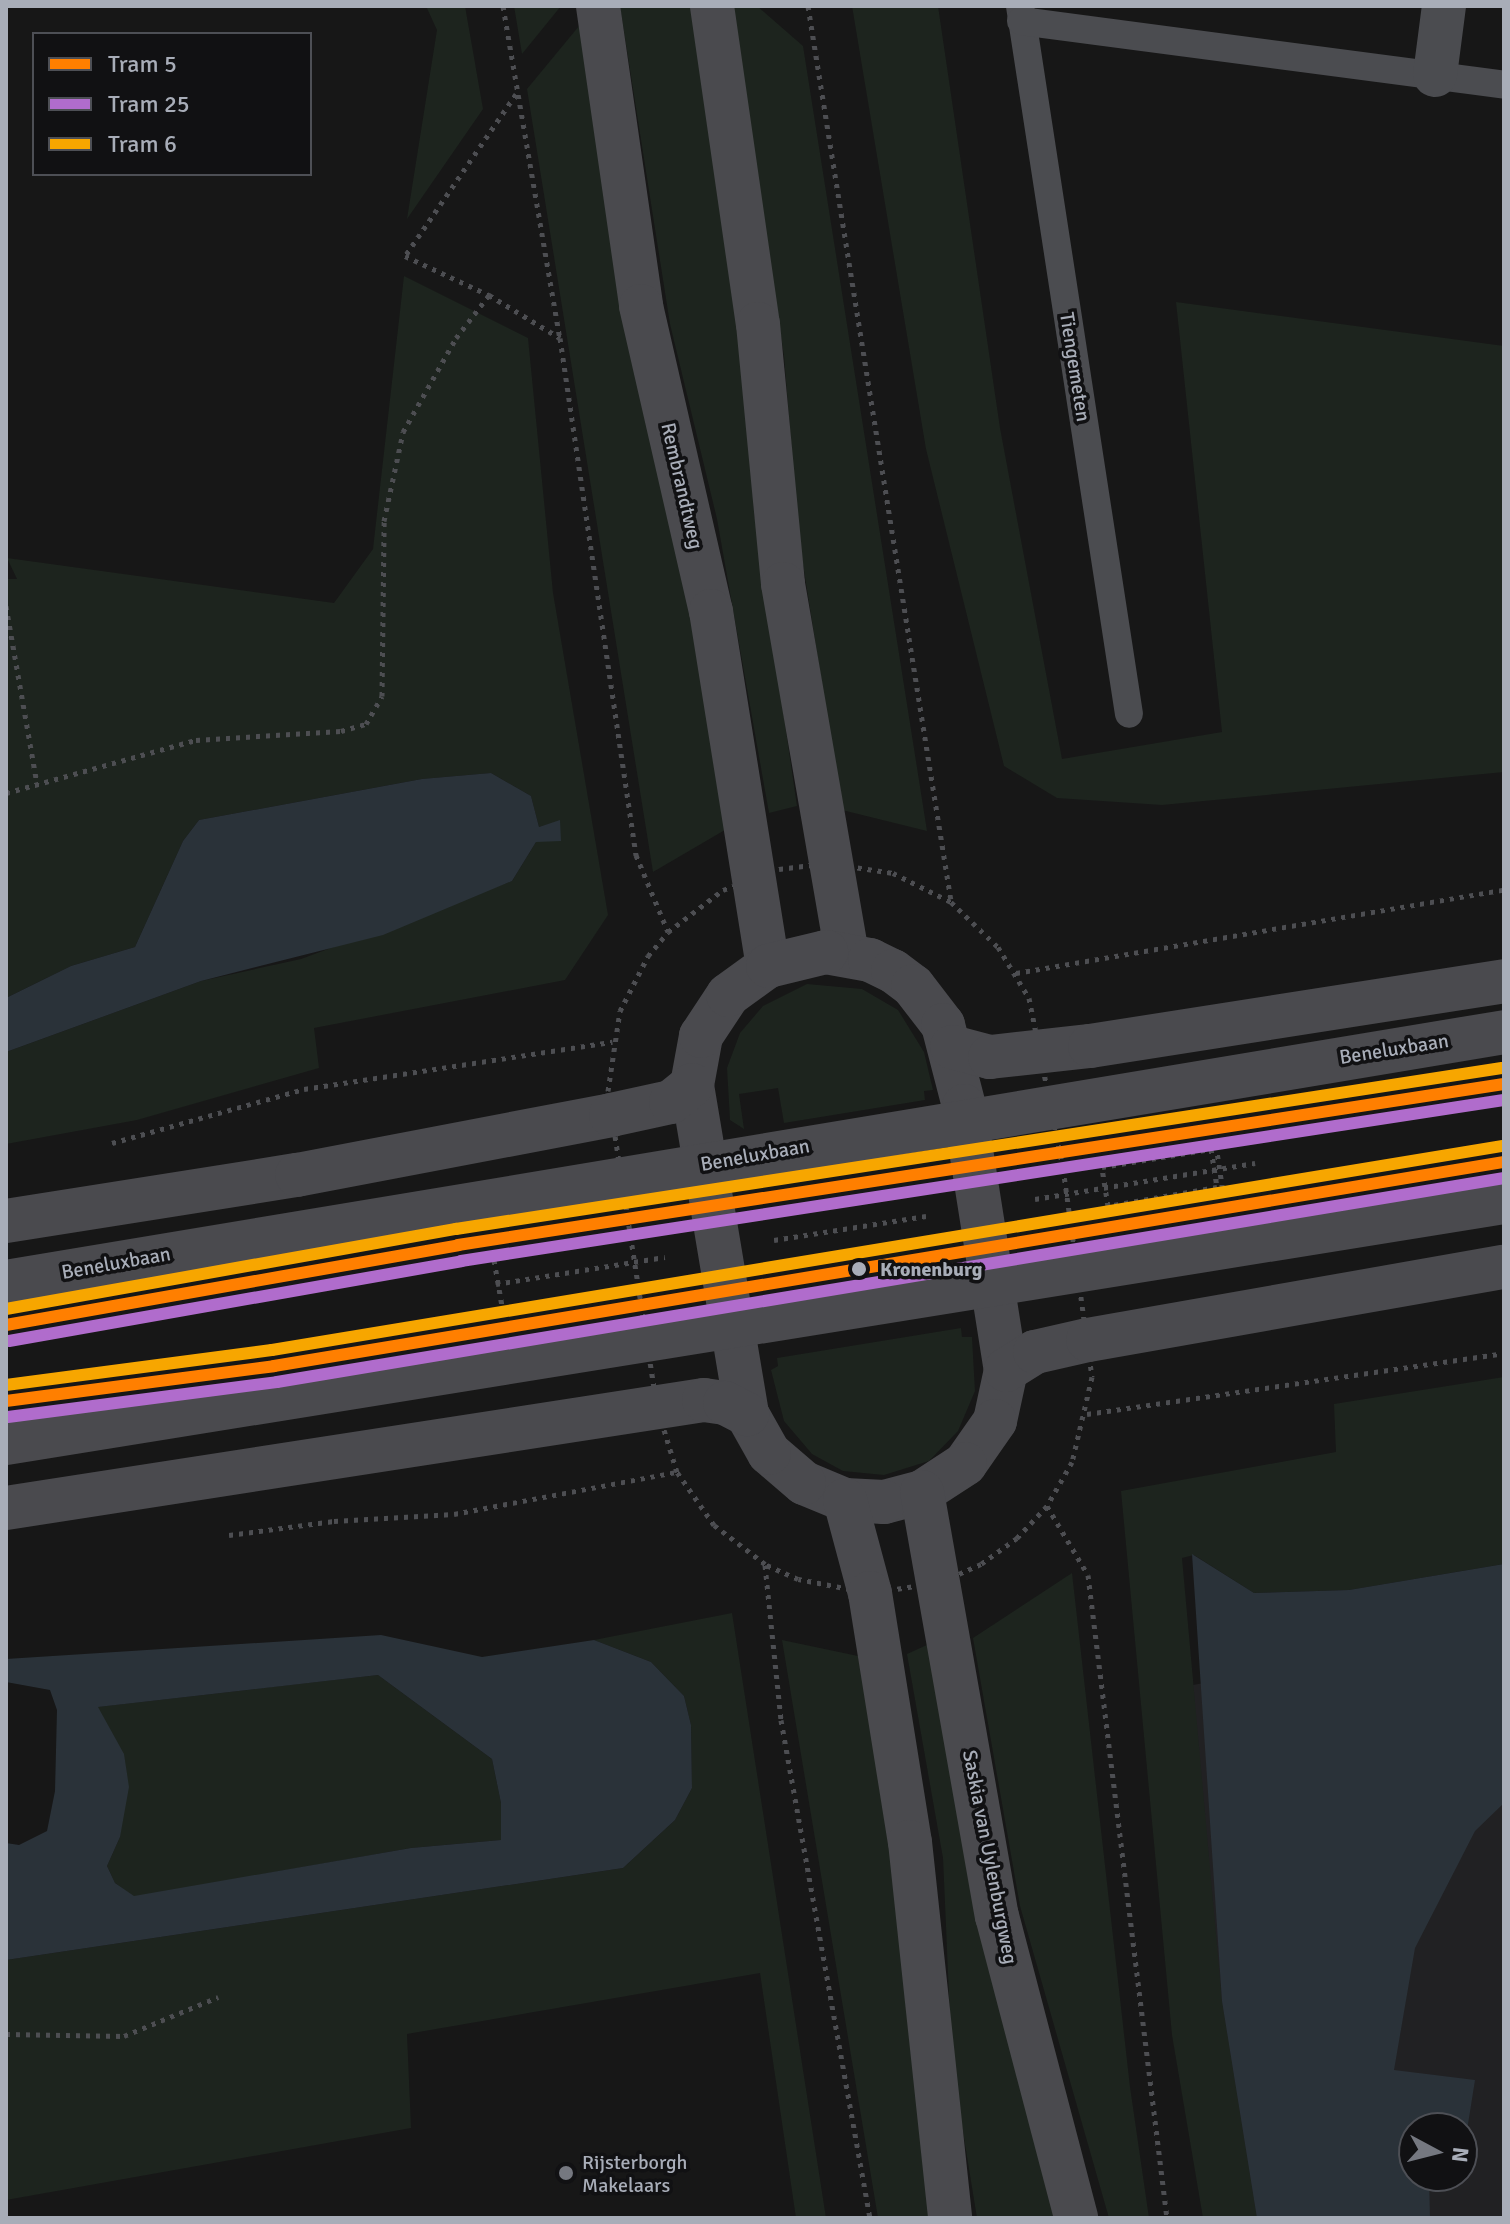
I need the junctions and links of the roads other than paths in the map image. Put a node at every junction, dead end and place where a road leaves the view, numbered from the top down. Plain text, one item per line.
1 (598, 6) edge
2 (712, 6) edge
3 (1444, 6) edge
4 (1021, 14) edge
5 (1435, 75) junction
6 (1504, 85) edge
7 (1129, 714) dead end
8 (847, 954) junction
9 (768, 966) junction
10 (1504, 981) edge
11 (1504, 1032) edge
12 (952, 1047) junction
13 (692, 1085) junction
14 (1504, 1202) edge
15 (6, 1221) edge
16 (1504, 1267) edge
17 (6, 1282) edge
18 (1006, 1370) junction
19 (747, 1414) junction
20 (6, 1443) edge
21 (922, 1492) junction
22 (845, 1500) junction
23 (6, 1508) edge
24 (950, 2218) edge
25 (1076, 2218) edge

1 - 9 street, Rembrandtweg
2 - 8 street
3 - 5 street
4 - 5 lane, Tiengemeten
4 - 7 lane, Tiengemeten
5 - 6 lane, Tiengemeten
8 - 9 street
8 - 12 street
9 - 13 street
10 - 12 street
11 - 17 street, Beneluxbaan
12 - 18 street
13 - 15 street
13 - 19 street
14 - 20 street
16 - 18 street
18 - 21 street
19 - 22 street
19 - 23 street
21 - 22 street
21 - 25 street, Saskia van Uylenburgweg
22 - 24 street

